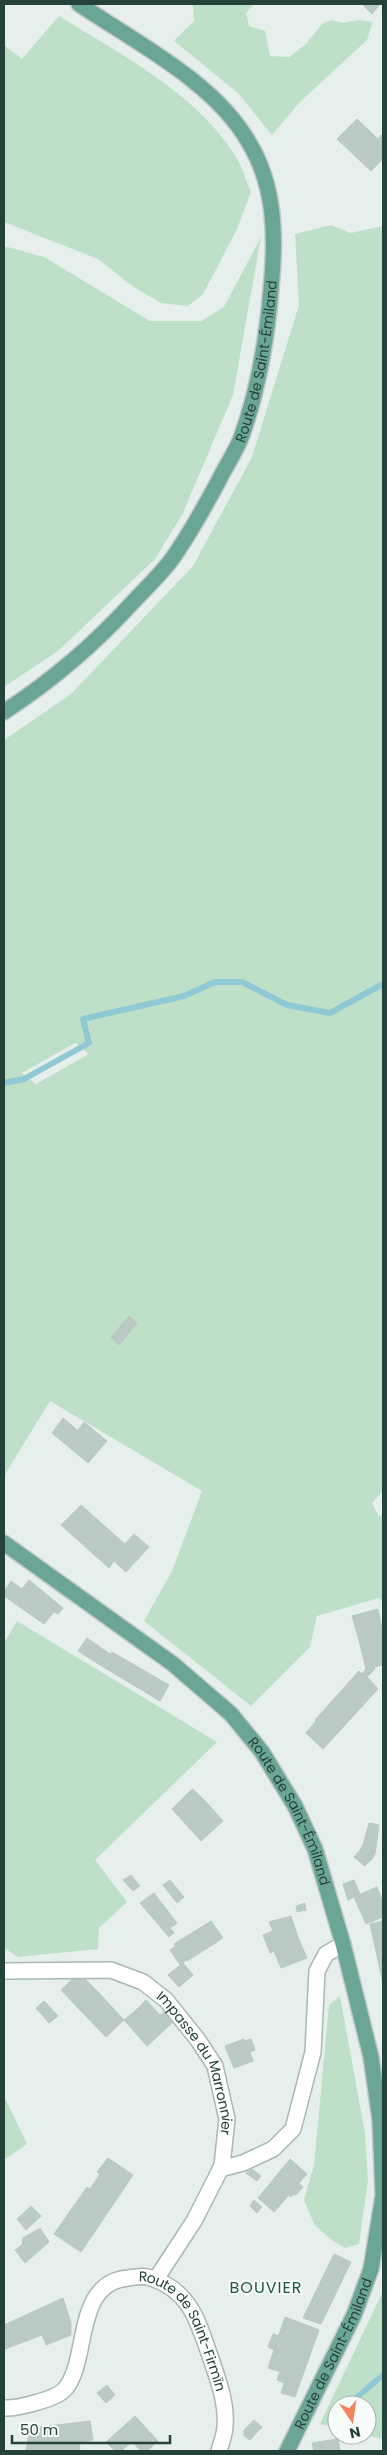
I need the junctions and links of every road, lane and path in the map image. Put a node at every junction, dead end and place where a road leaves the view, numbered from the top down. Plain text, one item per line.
1 (79, 4) edge
2 (4, 712) edge
3 (4, 1543) edge
4 (343, 1944) junction
5 (4, 1971) edge
6 (220, 2168) junction
7 (383, 2195) edge
8 (156, 2279) junction
9 (4, 2408) edge
10 (219, 2451) edge
11 (287, 2451) edge

1 - 2 main road, Route de Saint-Émiland
3 - 4 main road, Route de Saint-Émiland
4 - 6 street
4 - 7 main road, Route de Saint-Émiland
5 - 6 street, Impasse du Marronnier
6 - 8 street, Impasse du Marronnier
7 - 11 main road, Route de Saint-Émiland
8 - 9 street, Route de Saint-Firmïn
8 - 10 street, Route de Saint-Firmïn

